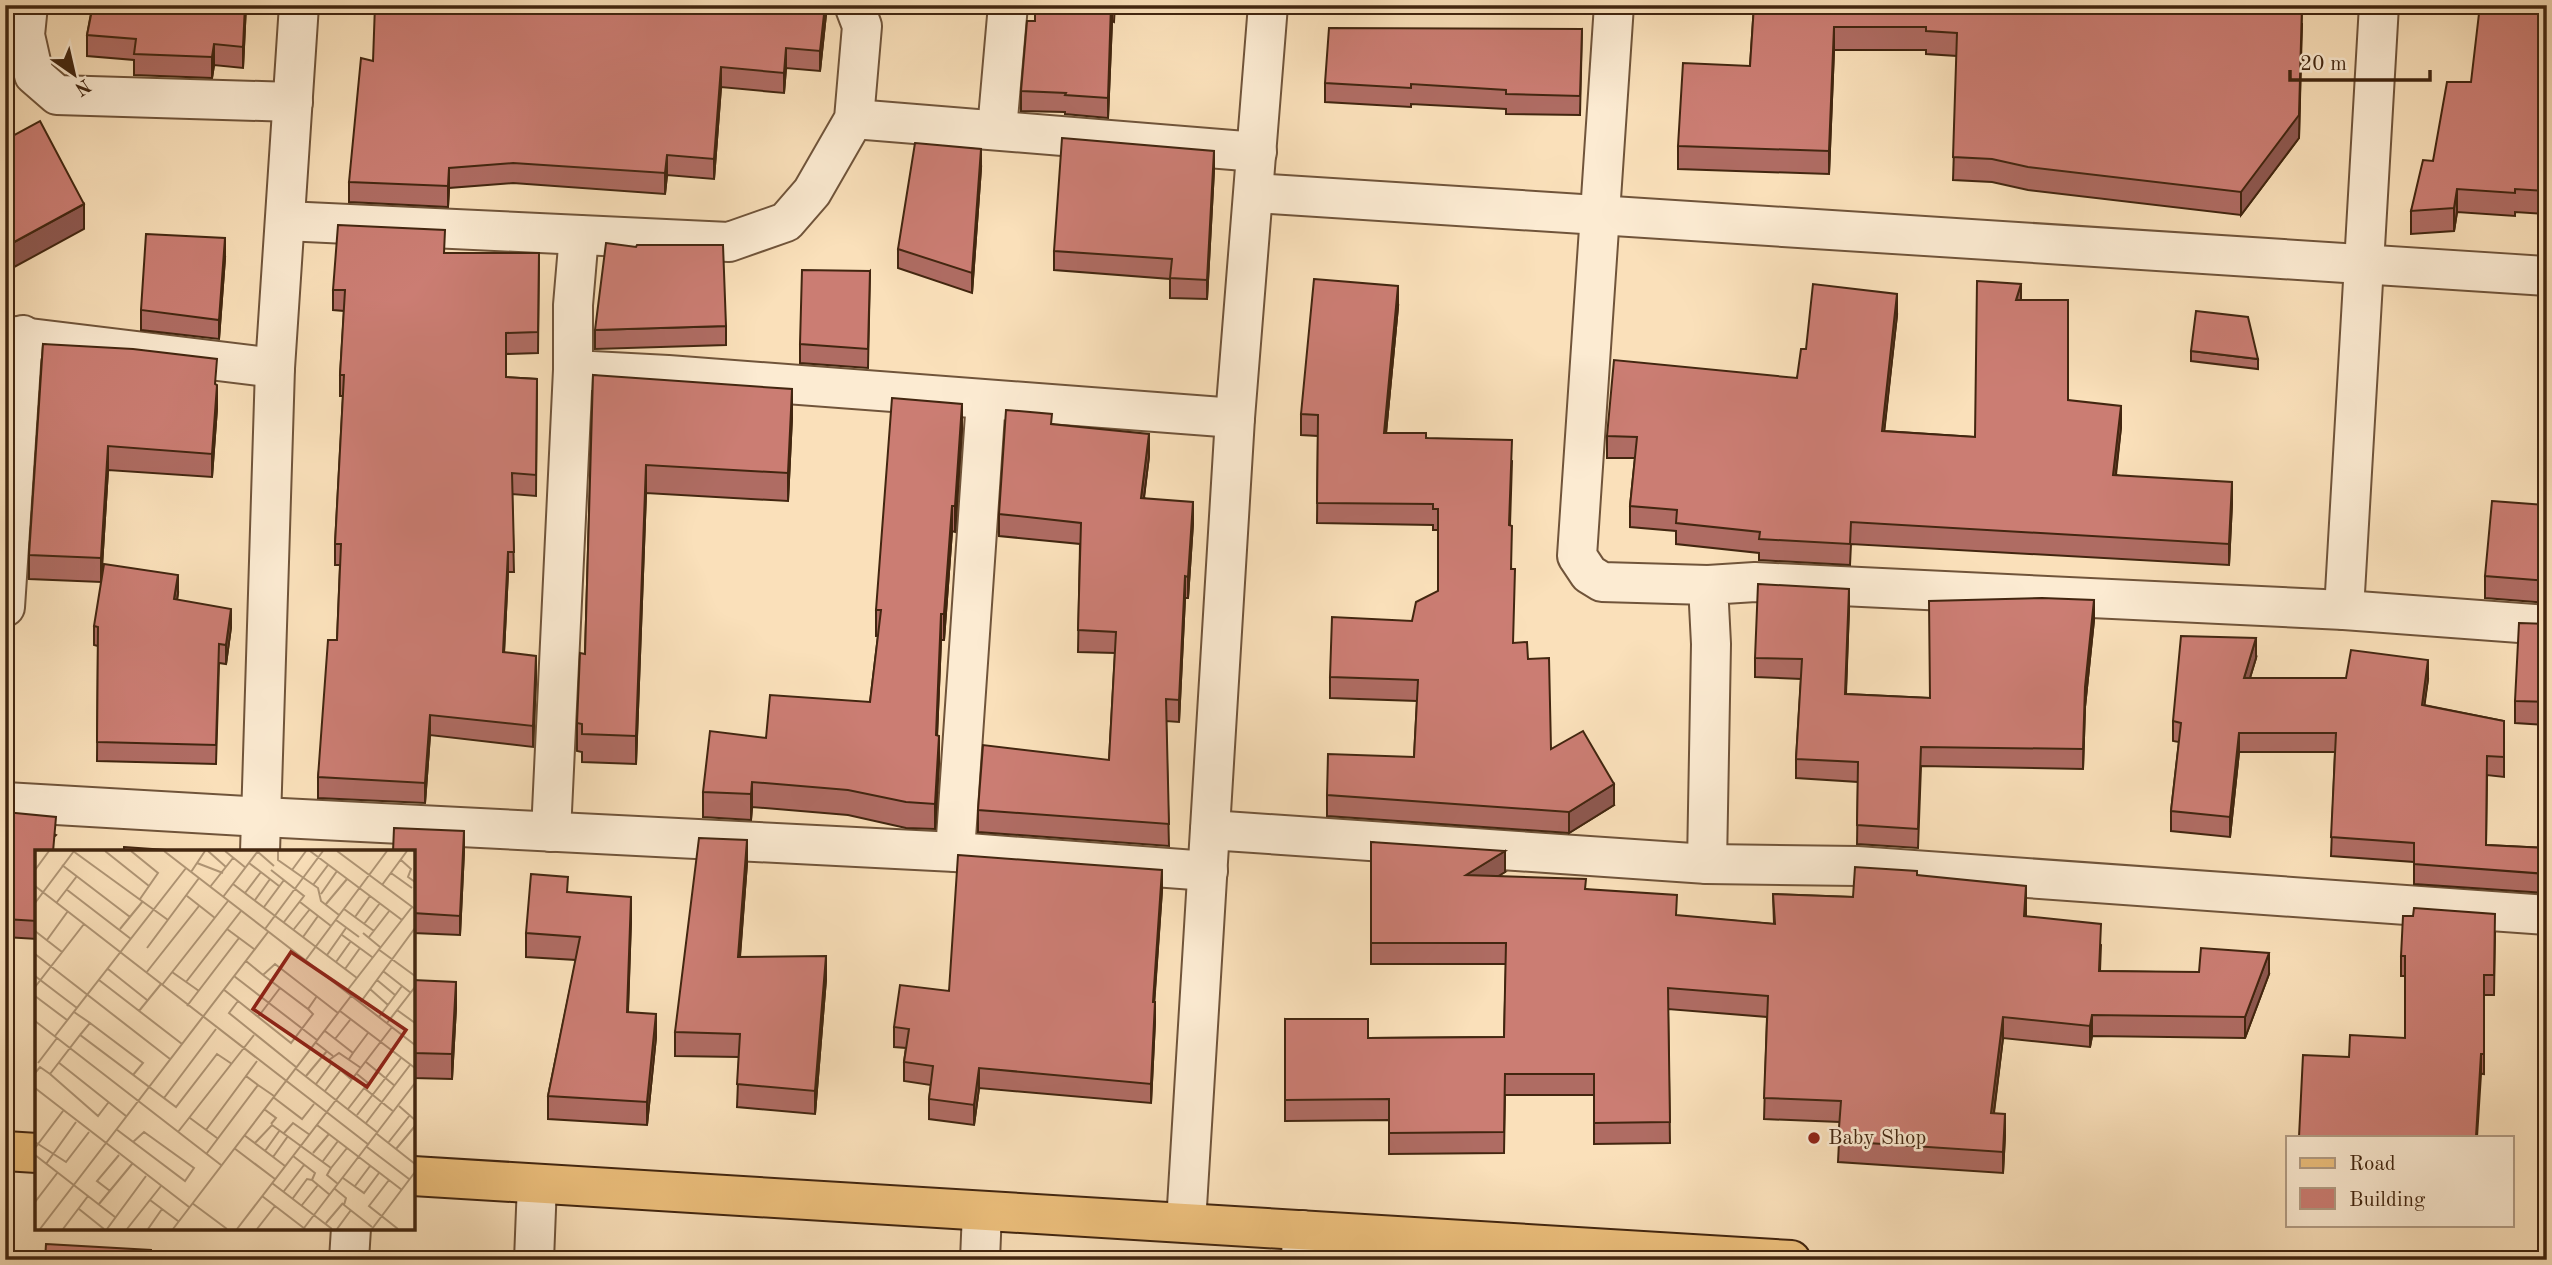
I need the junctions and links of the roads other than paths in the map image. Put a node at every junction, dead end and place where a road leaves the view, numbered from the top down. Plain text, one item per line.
1 (28, 5) edge
2 (299, 5) edge
3 (854, 5) edge
4 (1008, 5) edge
5 (1268, 5) edge
6 (1614, 5) edge
7 (2379, 5) edge
8 (293, 102) junction
9 (854, 119) junction
10 (997, 130) junction
11 (1257, 152) junction
12 (1255, 193) junction
13 (1600, 214) junction
14 (285, 221) junction
15 (579, 235) junction
16 (2364, 264) junction
17 (2547, 276) edge
18 (14, 335) edge
19 (275, 368) junction
20 (573, 370) junction
21 (986, 400) junction
22 (1235, 418) junction
23 (1709, 585) junction
24 (5, 607) edge
25 (2344, 610) junction
26 (2547, 625) edge
27 (5, 802) edge
28 (1210, 830) junction
29 (551, 832) junction
30 (261, 835) edge
31 (956, 852) junction
32 (1707, 864) junction
33 (1208, 871) junction
34 (2547, 915) edge
35 (5, 1151) edge
36 (35, 1153) edge
37 (415, 1176) edge
38 (537, 1184) junction
39 (982, 1211) junction
40 (1186, 1223) junction
41 (351, 1230) edge
42 (1302, 1245) edge
43 (349, 1260) edge
44 (534, 1260) edge
45 (980, 1260) edge
46 (1791, 1260) edge

1 - 8 street
2 - 8 street
3 - 9 street
4 - 10 street
5 - 11 street
6 - 13 street
7 - 16 street
8 - 14 street
9 - 10 street
9 - 15 street
10 - 11 street
11 - 12 street
12 - 13 street
12 - 22 street
13 - 16 street
13 - 23 street
14 - 15 street
14 - 19 street
15 - 20 street
16 - 17 street
16 - 25 street
18 - 19 street
18 - 24 street
19 - 30 street
20 - 21 street
20 - 29 street
21 - 22 street
21 - 31 street
22 - 28 street
23 - 25 street
23 - 32 street
25 - 26 street
27 - 30 street
28 - 32 street
28 - 33 street
29 - 30 street
29 - 31 street
31 - 33 street
32 - 34 street
33 - 40 street
35 - 36 main road
37 - 38 main road
38 - 39 main road
38 - 44 street
39 - 40 main road
39 - 45 street
40 - 42 main road
41 - 43 street
42 - 46 main road

